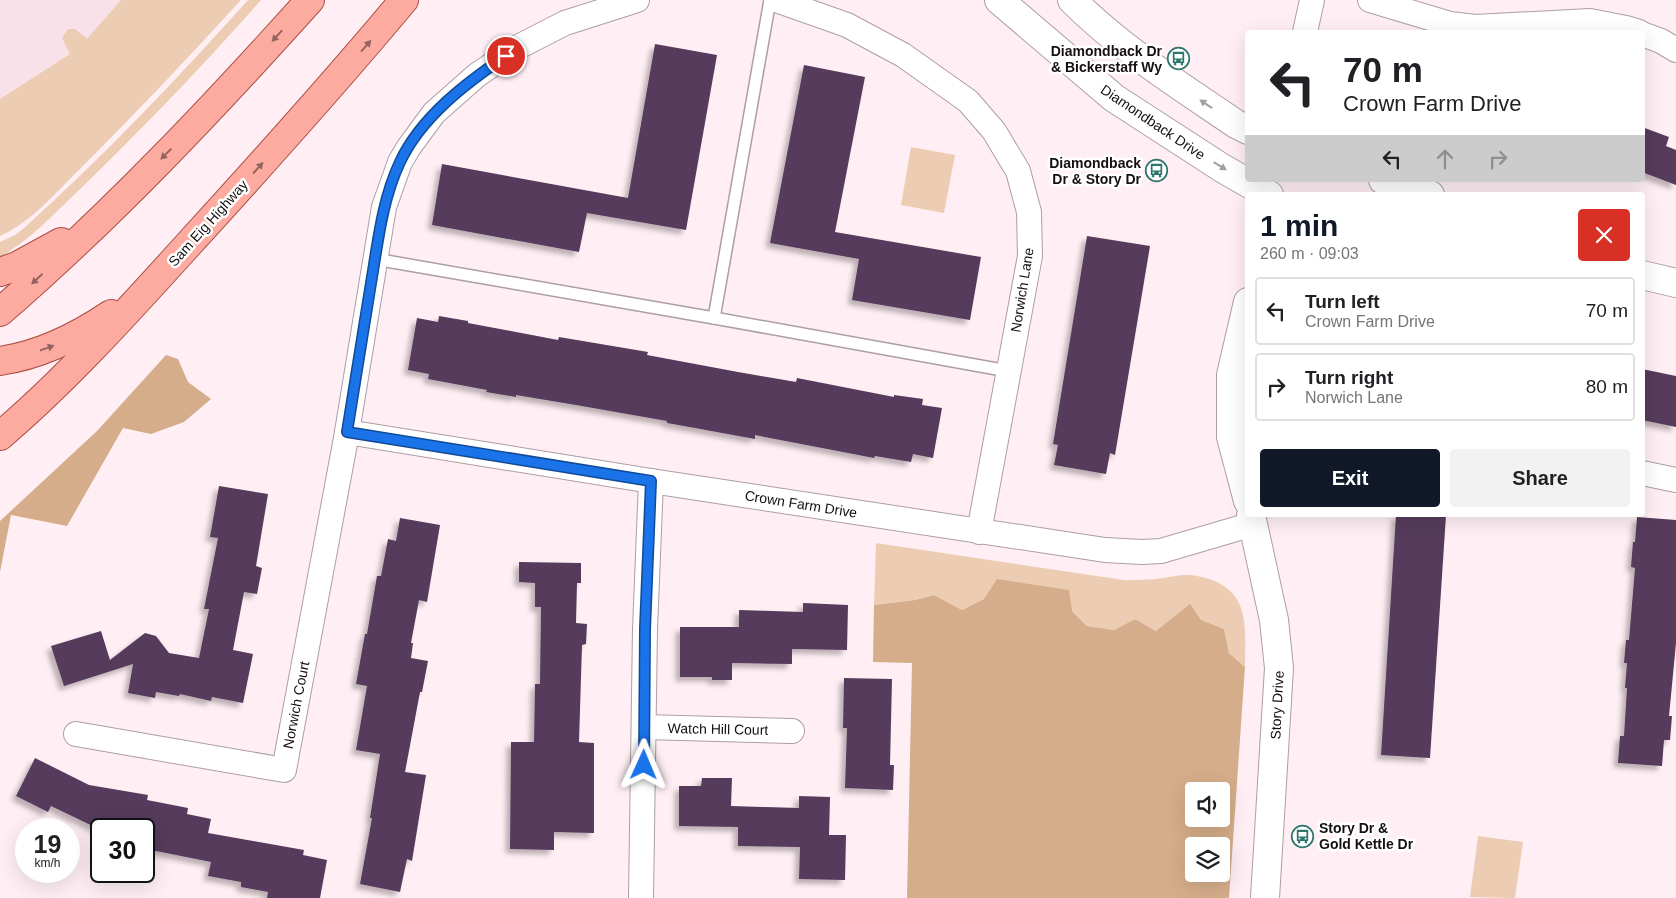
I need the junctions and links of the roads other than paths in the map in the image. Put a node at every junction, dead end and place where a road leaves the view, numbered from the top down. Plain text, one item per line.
1 (310, 0) edge
2 (404, 0) edge
3 (637, 0) edge
4 (770, 0) edge
5 (776, 0) edge
6 (999, 0) edge
7 (1072, 0) edge
8 (1312, 0) edge
9 (1370, 0) edge
10 (1305, 30) edge
11 (1632, 30) edge
12 (1645, 35) edge
13 (1676, 50) edge
14 (1245, 128) edge
15 (1245, 181) edge
16 (1247, 182) edge
17 (1389, 182) edge
18 (1265, 192) edge
19 (1421, 192) edge
20 (111, 210) junction
21 (375, 259) junction
22 (0, 272) edge
23 (1645, 276) edge
24 (1676, 283) edge
25 (147, 290) junction
26 (0, 312) edge
27 (714, 318) junction
28 (1245, 330) edge
29 (0, 361) edge
30 (1008, 371) junction
31 (1240, 376) edge
32 (347, 432) junction
33 (0, 436) edge
34 (1645, 474) edge
35 (1676, 480) edge
36 (651, 481) junction
37 (1245, 490) edge
38 (1245, 516) edge
39 (1252, 517) edge
40 (980, 532) junction
41 (644, 727) junction
42 (792, 731) dead end
43 (76, 734) dead end
44 (642, 898) edge
45 (1265, 898) edge

1 -> 20 main road
25 -> 2 main road, Sam Eig Highway
3 - 21 street
4 - 27 lane
5 - 30 street, Norwich Lane
6 -> 15 street, Diamondback Drive
14 -> 7 street
8 - 10 street
9 - 11 street
12 - 13 street
16 -> 18 street, Diamondback Drive
17 - 19 street
20 - 22 main road
20 -> 26 main road
21 - 27 lane
21 - 32 street
23 - 24 street
29 -> 25 main road
25 - 33 main road, Sam Eig Highway
27 - 30 lane
28 - 31 street, Story Drive
30 - 40 street, Norwich Lane
31 - 37 street, Story Drive
32 - 36 street, Crown Farm Drive
32 - 43 street, Norwich Court
34 - 35 street
36 - 40 street, Crown Farm Drive
36 - 41 street
38 - 40 street, Crown Farm Drive
39 - 45 street, Story Drive
41 - 42 street, Watch Hill Court
41 - 44 street

